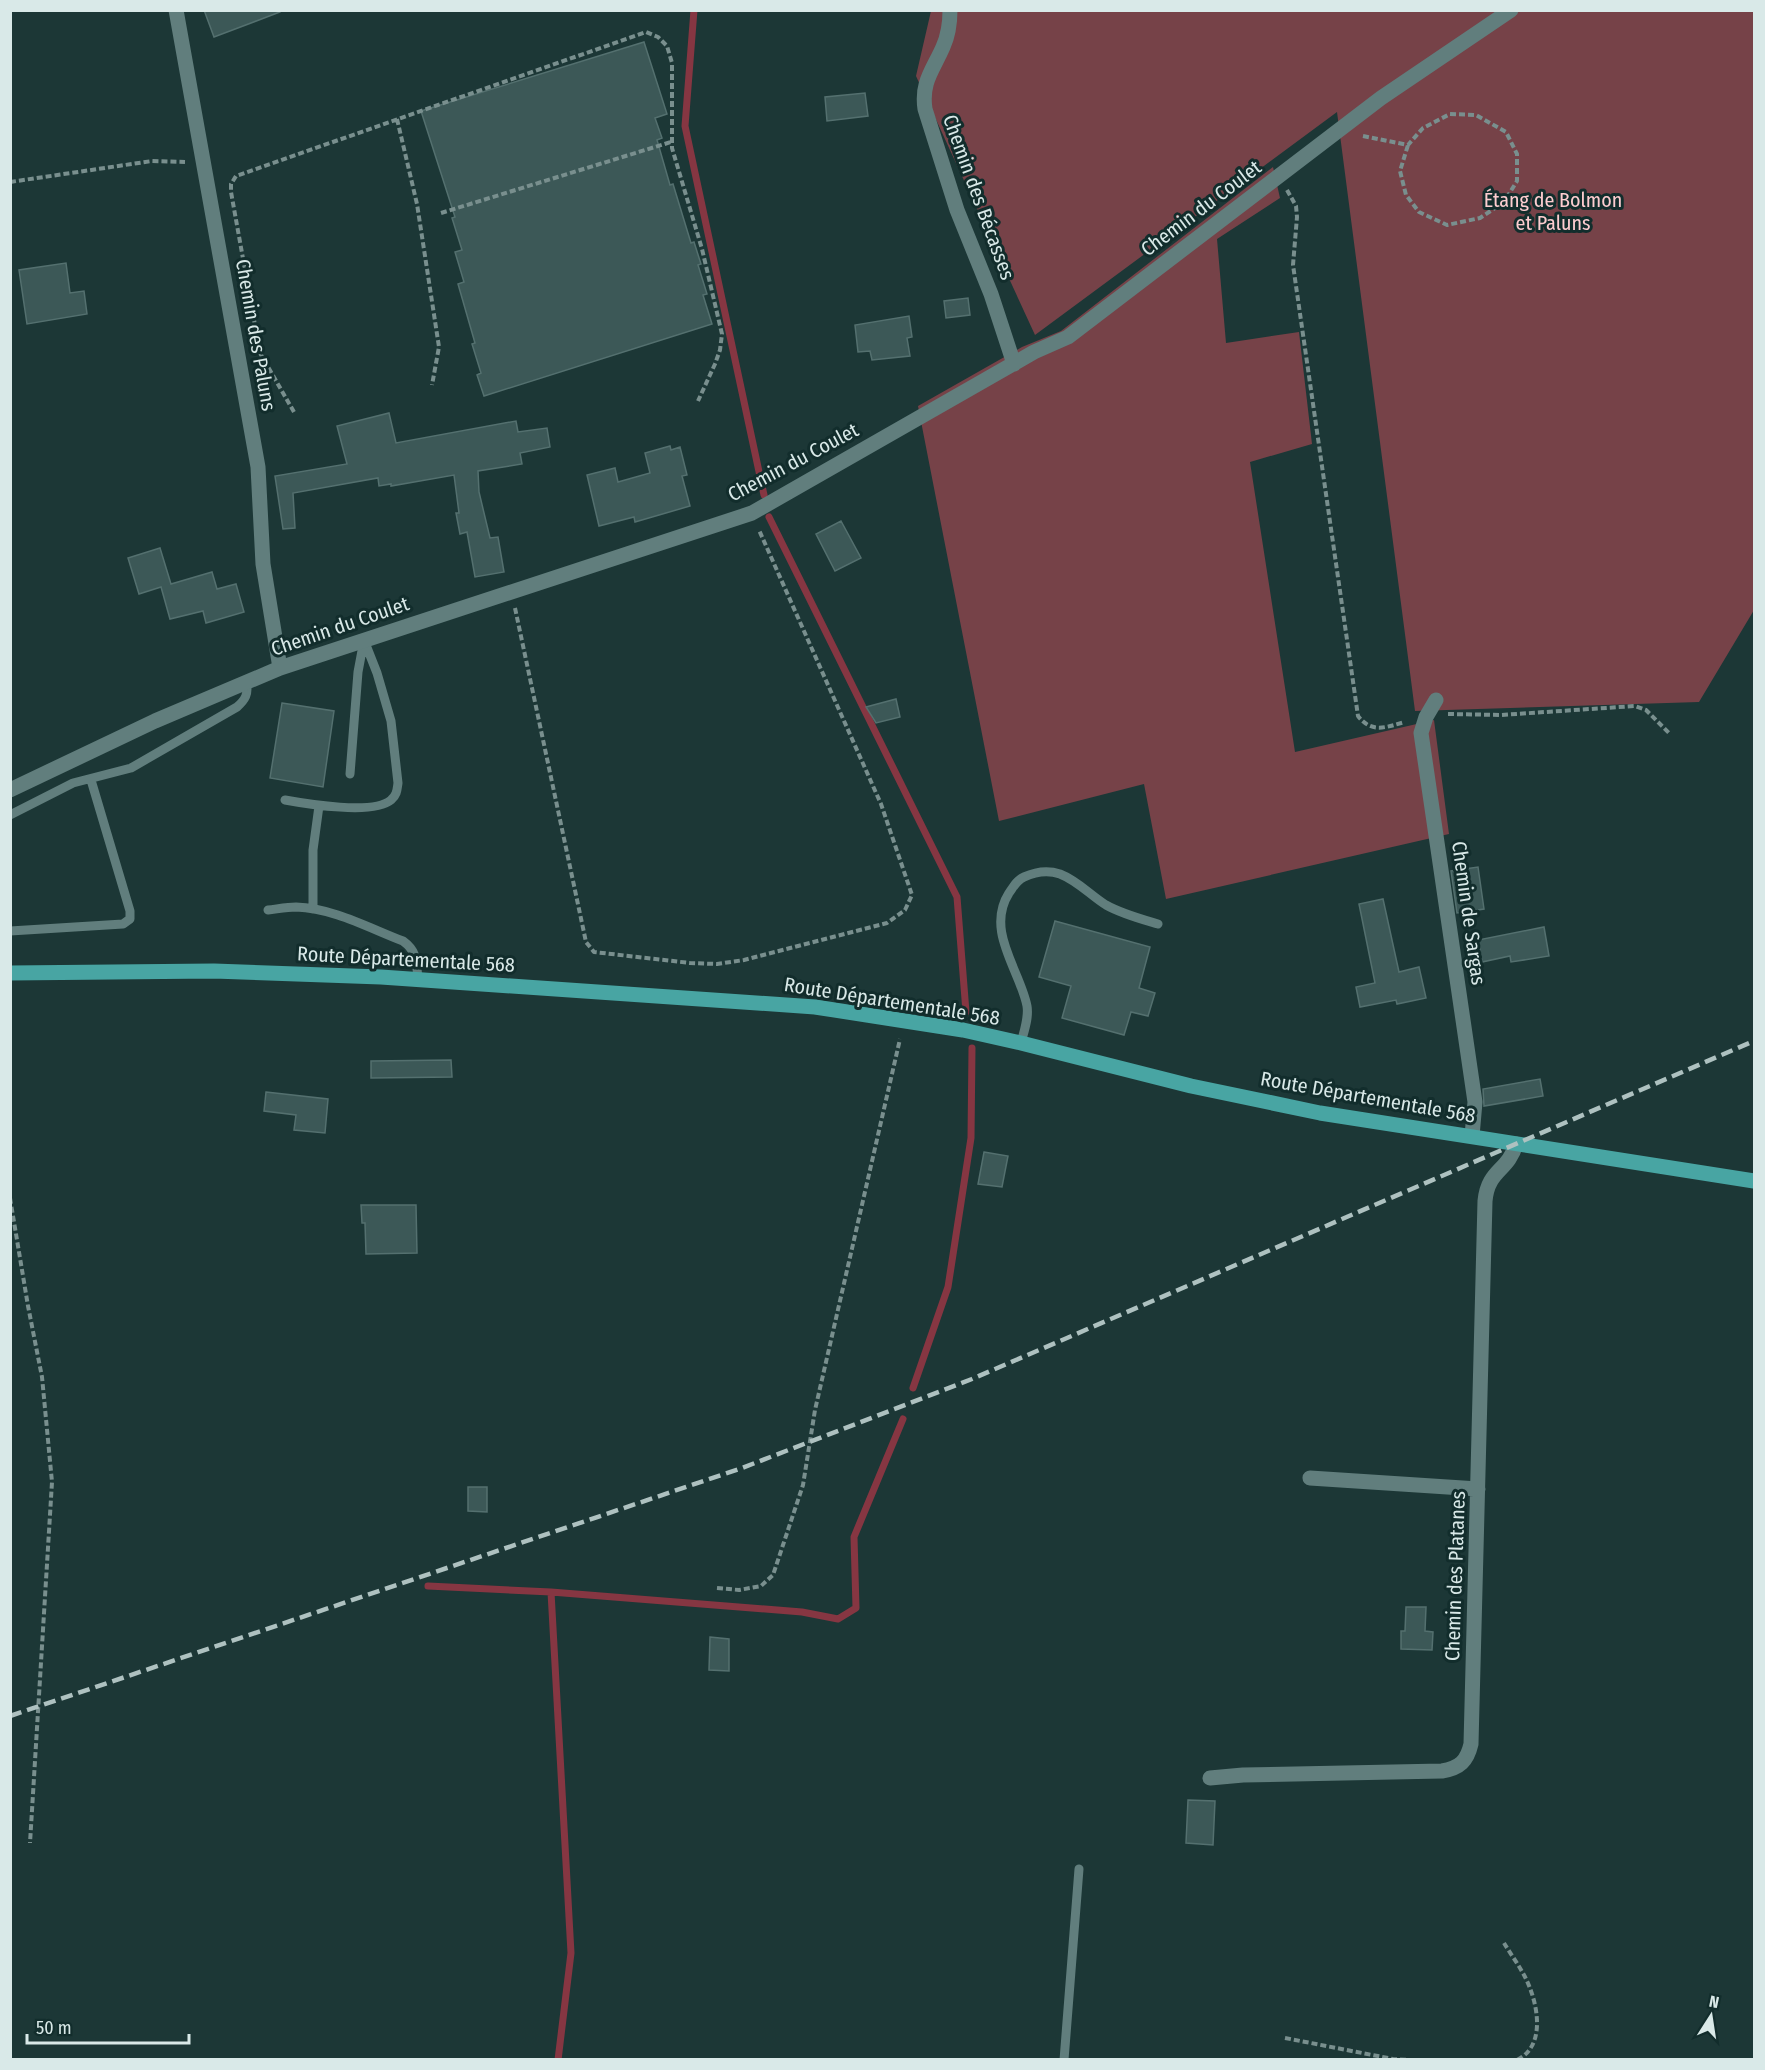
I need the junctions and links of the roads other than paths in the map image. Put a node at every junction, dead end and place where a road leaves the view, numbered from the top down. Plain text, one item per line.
1 (176, 10) edge
2 (951, 10) edge
3 (1511, 10) edge
4 (1014, 364) junction
5 (364, 640) junction
6 (280, 668) junction
7 (246, 682) junction
8 (1436, 700) dead end
9 (350, 774) dead end
10 (91, 780) junction
11 (10, 790) edge
12 (285, 800) dead end
13 (319, 806) junction
14 (10, 815) edge
15 (314, 909) junction
16 (268, 910) dead end
17 (1158, 924) dead end
18 (10, 931) edge
19 (10, 973) edge
20 (418, 979) junction
21 (1021, 1043) junction
22 (1472, 1136) junction
23 (1516, 1144) junction
24 (1755, 1181) edge
25 (1310, 1478) dead end
26 (1478, 1489) junction
27 (1210, 1778) dead end
28 (1079, 1869) dead end
29 (1064, 2060) edge

1 - 6 street, Chemin des Paluns
2 - 4 street, Chemin des Bécasses
3 - 4 street, Chemin du Coulet
4 - 5 street, Chemin du Coulet
5 - 6 street, Chemin du Coulet
5 - 9 lane
5 - 13 lane
6 - 7 street, Chemin du Coulet
7 - 10 lane
7 - 11 street, Chemin du Coulet
8 - 22 street, Chemin de Sargas
10 - 14 lane
10 - 18 lane
12 - 13 lane
13 - 15 lane
15 - 16 lane
15 - 20 lane
17 - 21 lane
19 - 20 main road, Route Départementale 568
20 - 21 main road, Route Départementale 568
21 - 22 main road, Route Départementale 568
22 - 23 main road, Route Départementale 568
23 - 24 main road, Route Départementale 568
23 - 26 street, Chemin des Platanes
25 - 26 street
26 - 27 street, Chemin des Platanes
28 - 29 lane

